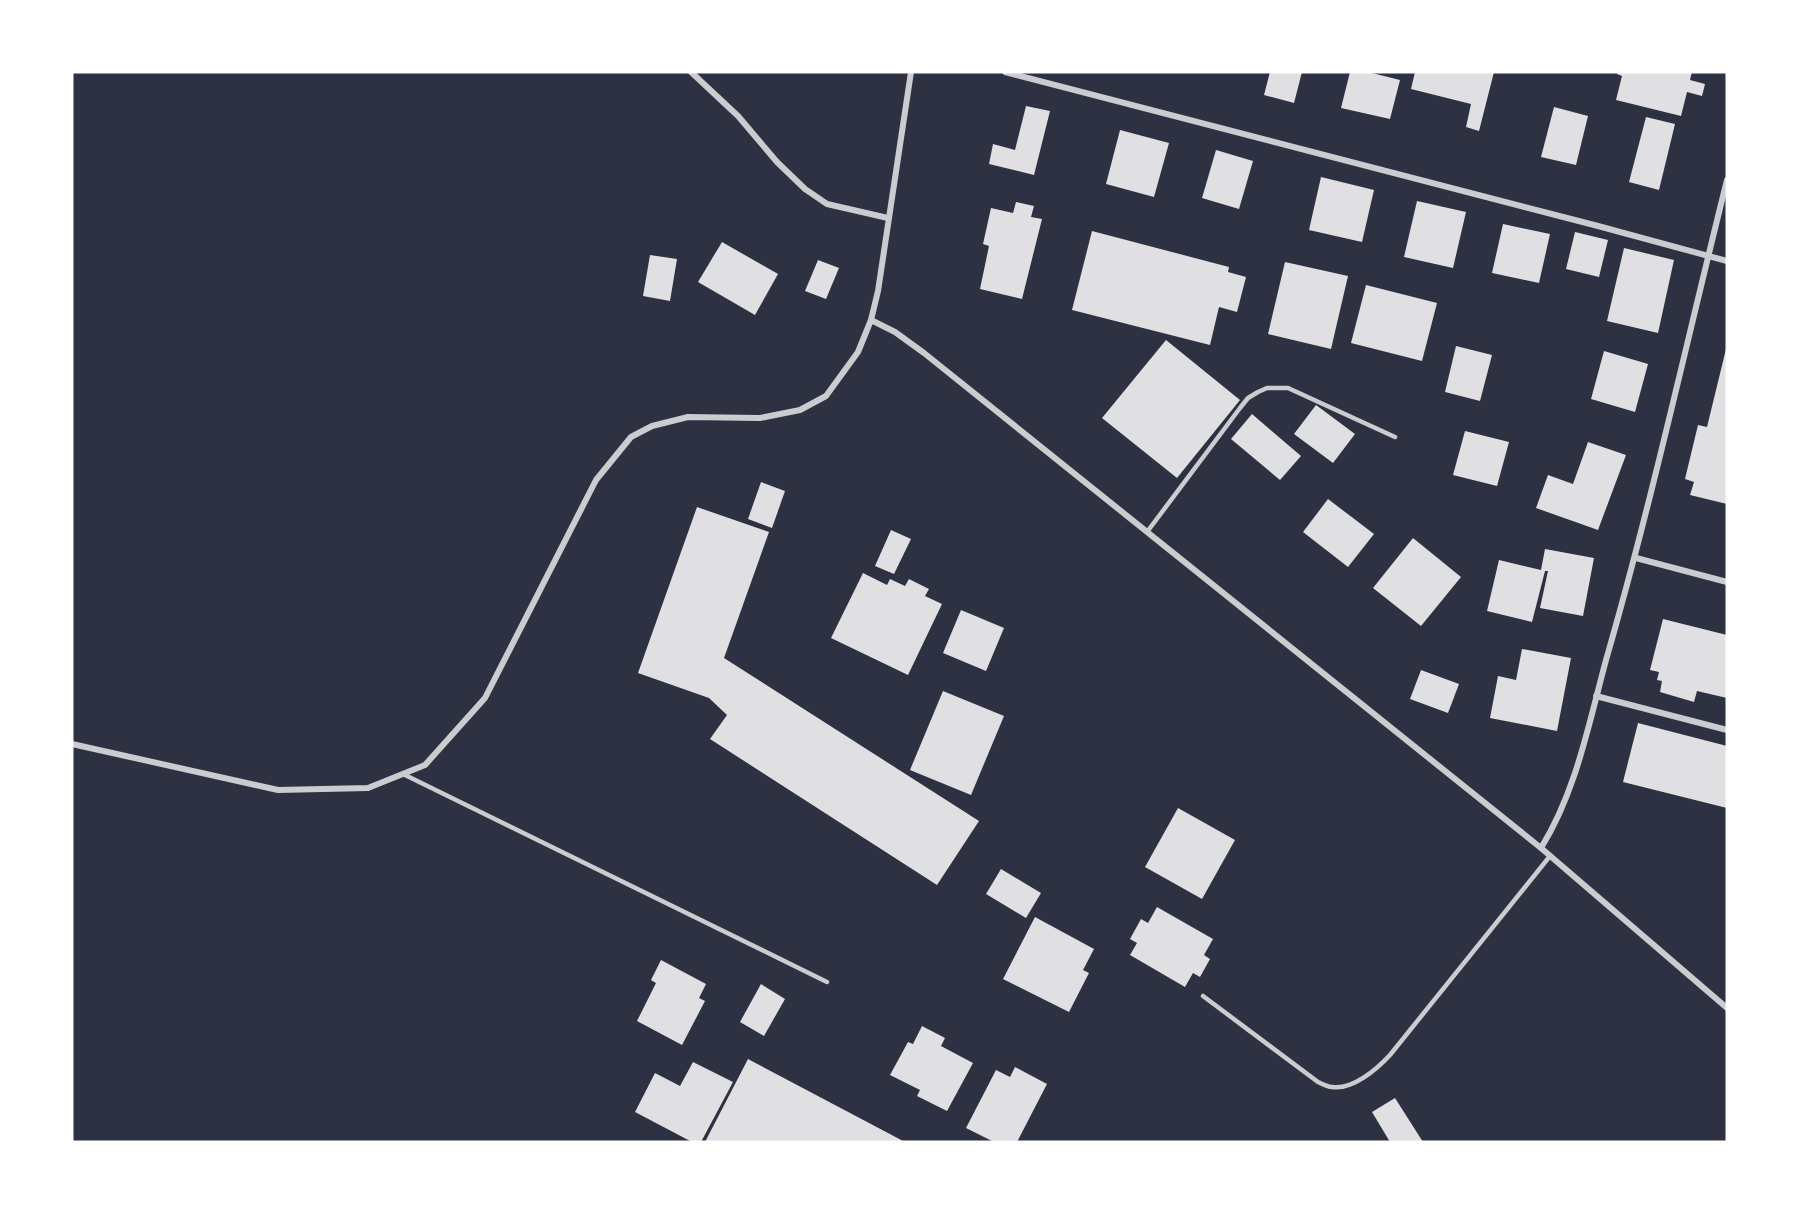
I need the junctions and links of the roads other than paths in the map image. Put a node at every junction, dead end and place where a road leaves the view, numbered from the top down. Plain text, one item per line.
1 (691, 72) edge
2 (911, 72) edge
3 (1005, 72) edge
4 (1727, 180) edge
5 (888, 218) junction
6 (1708, 256) junction
7 (1727, 261) edge
8 (871, 320) junction
9 (1395, 437) dead end
10 (1147, 532) junction
11 (1636, 558) junction
12 (1727, 582) edge
13 (1596, 696) junction
14 (1727, 730) edge
15 (72, 744) edge
16 (403, 774) junction
17 (1541, 848) junction
18 (1550, 856) junction
19 (826, 982) dead end
20 (1203, 996) dead end
21 (1727, 1008) edge

1 - 5 street
2 - 5 street
3 - 6 street
4 - 6 street
5 - 8 street
6 - 7 street
6 - 11 street
8 - 10 street
8 - 16 street
9 - 10 lane
10 - 17 street
11 - 12 street
11 - 13 street
13 - 14 street
13 - 17 street
15 - 16 street
16 - 19 lane
17 - 18 street
18 - 20 lane
18 - 21 street

